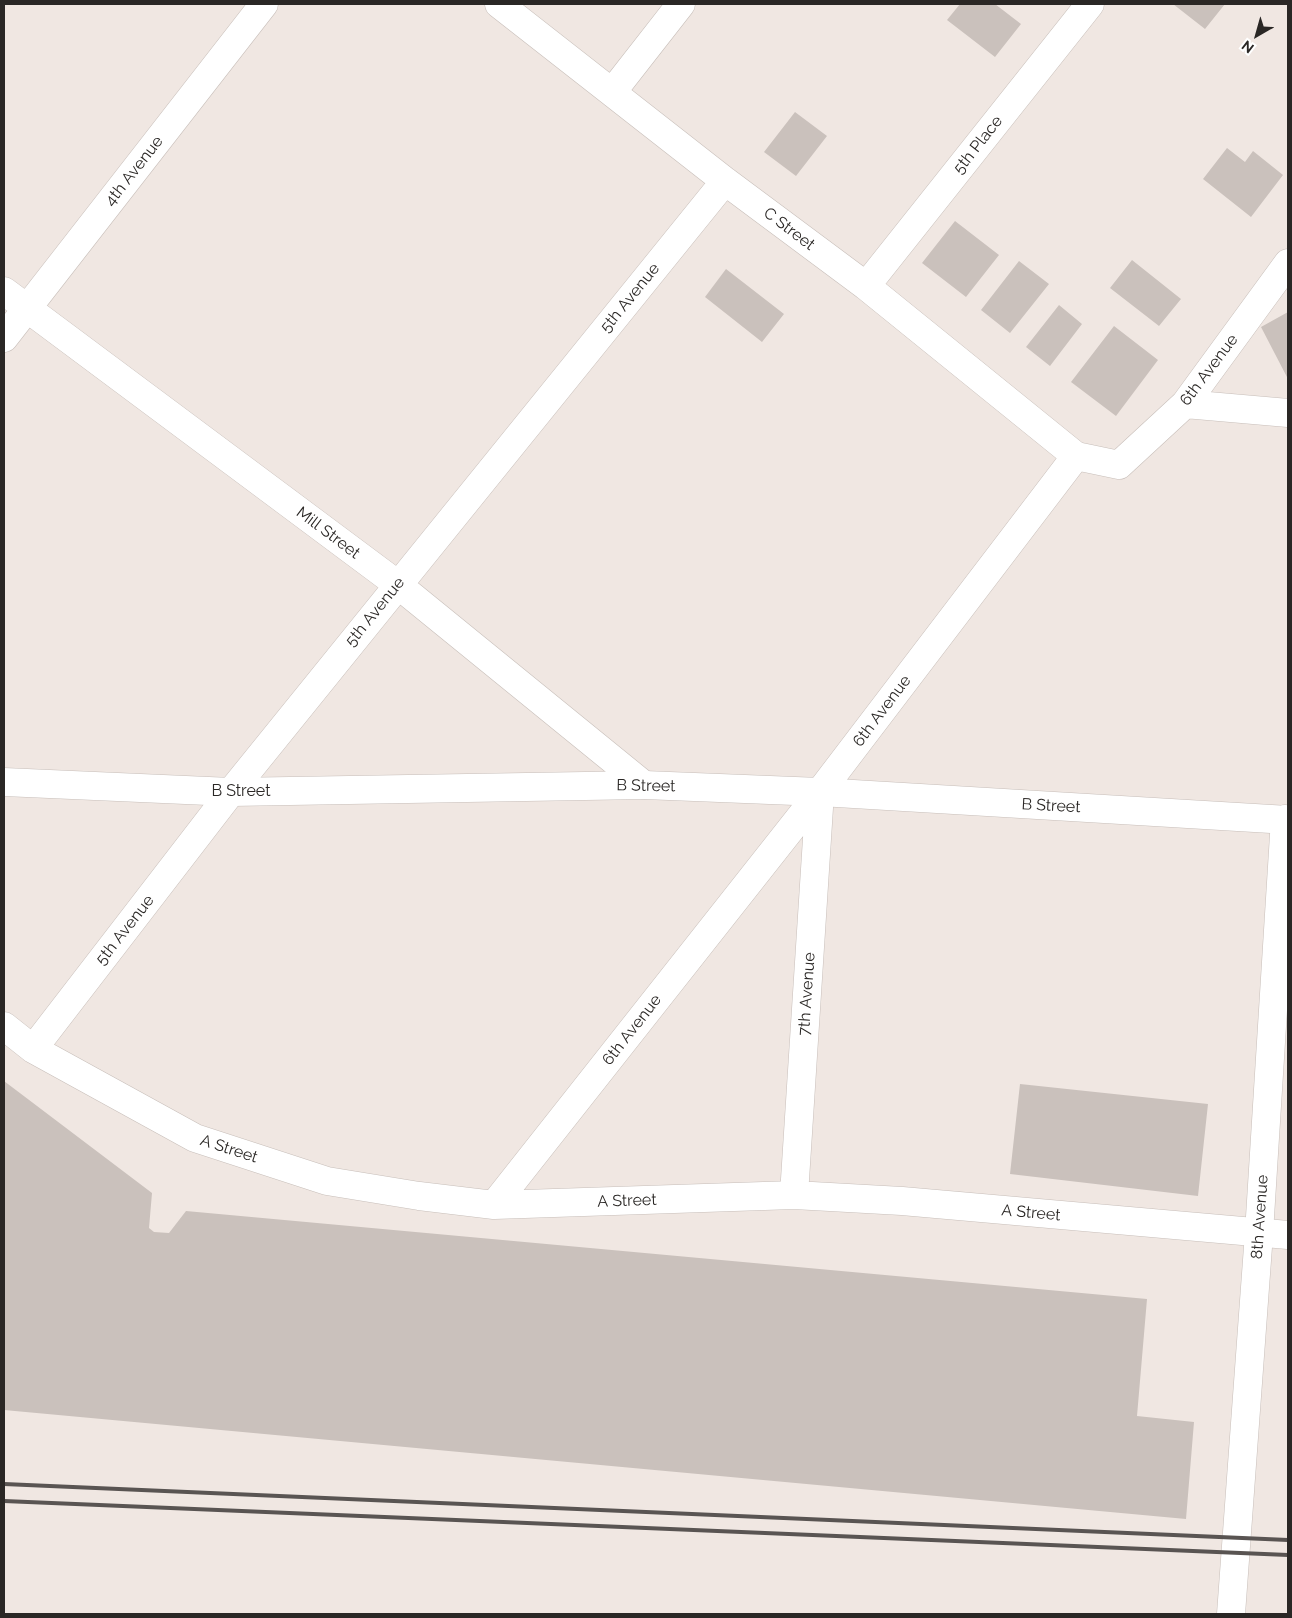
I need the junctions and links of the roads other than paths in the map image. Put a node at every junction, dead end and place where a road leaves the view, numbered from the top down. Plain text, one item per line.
1 (264, 4) edge
2 (500, 4) edge
3 (681, 4) edge
4 (1090, 4) edge
5 (613, 91) junction
6 (725, 181) junction
7 (1288, 263) edge
8 (866, 286) junction
9 (4, 291) edge
10 (26, 308) junction
11 (4, 338) edge
12 (1185, 404) junction
13 (1288, 413) edge
14 (1076, 456) junction
15 (397, 584) junction
16 (4, 782) edge
17 (644, 785) junction
18 (231, 792) junction
19 (820, 792) junction
20 (1287, 820) edge
21 (4, 1026) edge
22 (33, 1049) junction
23 (794, 1195) junction
24 (494, 1205) junction
25 (1259, 1233) junction
26 (1288, 1235) edge
27 (1231, 1614) edge

1 - 10 street, 4th Avenue
2 - 5 street, C Street
3 - 5 street
4 - 8 street, 5th Place
5 - 6 street, C Street
6 - 8 street, C Street
6 - 15 street, 5th Avenue
7 - 12 street, 6th Avenue
8 - 14 street, C Street
9 - 10 street, Mill Street
10 - 11 street, 4th Avenue
10 - 15 street, Mill Street
12 - 13 street
12 - 14 street, 6th Avenue
14 - 19 street, 6th Avenue
15 - 17 street, Mill Street
15 - 18 street, 5th Avenue
16 - 18 street, B Street
17 - 18 street, B Street
17 - 19 street, B Street
18 - 22 street, 5th Avenue
19 - 20 street, B Street
19 - 23 street, 7th Avenue
19 - 24 street, 6th Avenue
20 - 25 street, 8th Avenue
21 - 22 street, A Street
22 - 24 street, A Street
23 - 24 street, A Street
23 - 25 street, A Street
25 - 26 street, A Street
25 - 27 street, 8th Avenue

